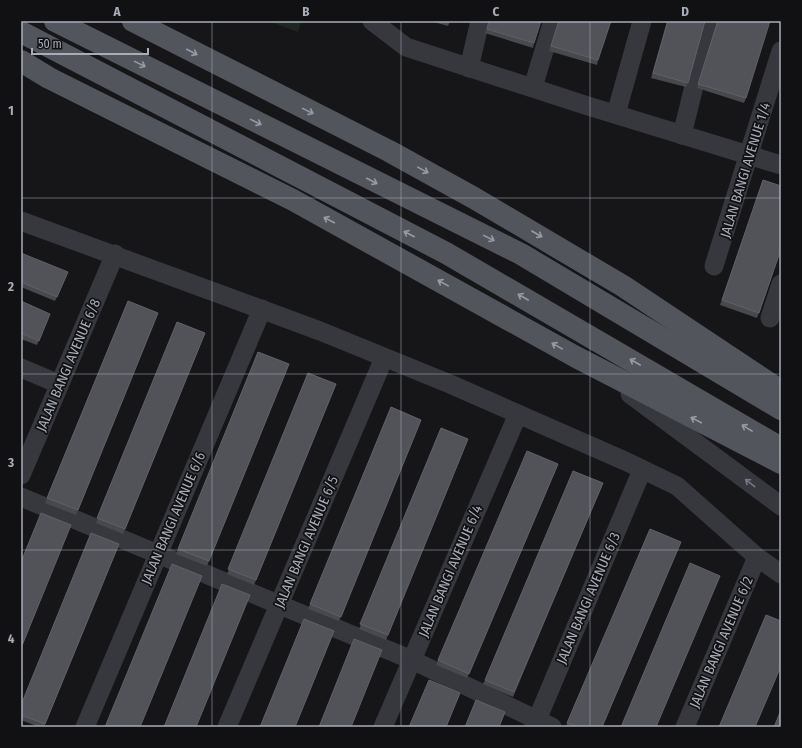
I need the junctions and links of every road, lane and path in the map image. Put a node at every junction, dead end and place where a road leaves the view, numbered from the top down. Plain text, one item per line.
1 (55, 21) edge
2 (132, 21) edge
3 (372, 21) edge
4 (480, 21) edge
5 (553, 21) edge
6 (642, 21) edge
7 (710, 21) edge
8 (397, 30) edge
9 (21, 32) edge
10 (781, 51) edge
11 (21, 61) edge
12 (469, 68) junction
13 (533, 87) junction
14 (616, 114) junction
15 (682, 135) junction
16 (750, 155) junction
17 (781, 165) edge
18 (21, 221) edge
19 (114, 254) junction
20 (714, 266) dead end
21 (781, 284) edge
22 (262, 309) junction
23 (770, 318) dead end
24 (576, 357) junction
25 (384, 358) junction
26 (21, 368) edge
27 (59, 384) junction
28 (781, 391) edge
29 (781, 409) edge
30 (518, 414) junction
31 (781, 448) edge
32 (781, 463) edge
33 (642, 470) junction
34 (21, 475) edge
35 (21, 497) edge
36 (781, 506) edge
37 (158, 554) junction
38 (757, 558) junction
39 (781, 574) edge
40 (279, 605) junction
41 (412, 660) junction
42 (541, 725) edge
43 (86, 727) edge
44 (227, 727) edge
45 (383, 727) edge
46 (686, 727) edge

1 -> 29 main road
2 -> 28 main road
3 - 8 street
4 - 12 street
5 - 13 street
6 - 14 street
7 - 15 street
8 - 12 street
31 -> 9 main road
10 - 16 street, JALAN BANGI AVENUE 1/4
24 -> 11 main road
12 - 13 street
13 - 14 street
14 - 15 street
15 - 16 street
16 - 17 street
16 - 20 street, JALAN BANGI AVENUE 1/4
18 - 19 street
19 - 22 street
19 - 27 street, JALAN BANGI AVENUE 6/8
21 - 23 street
22 - 25 street
22 - 37 street, JALAN BANGI AVENUE 6/6
32 -> 24 main road
36 -> 24 street
25 - 30 street
25 - 40 street, JALAN BANGI AVENUE 6/5
26 - 27 street
27 - 34 street, JALAN BANGI AVENUE 6/8
30 - 33 street
30 - 41 street, JALAN BANGI AVENUE 6/4
33 - 38 street
33 - 42 street, JALAN BANGI AVENUE 6/3
35 - 37 street
37 - 40 street
37 - 43 street, JALAN BANGI AVENUE 6/6
38 - 39 street
38 - 46 street, JALAN BANGI AVENUE 6/2
40 - 41 street
40 - 44 street, JALAN BANGI AVENUE 6/5
41 - 42 street
41 - 45 street, JALAN BANGI AVENUE 6/4

